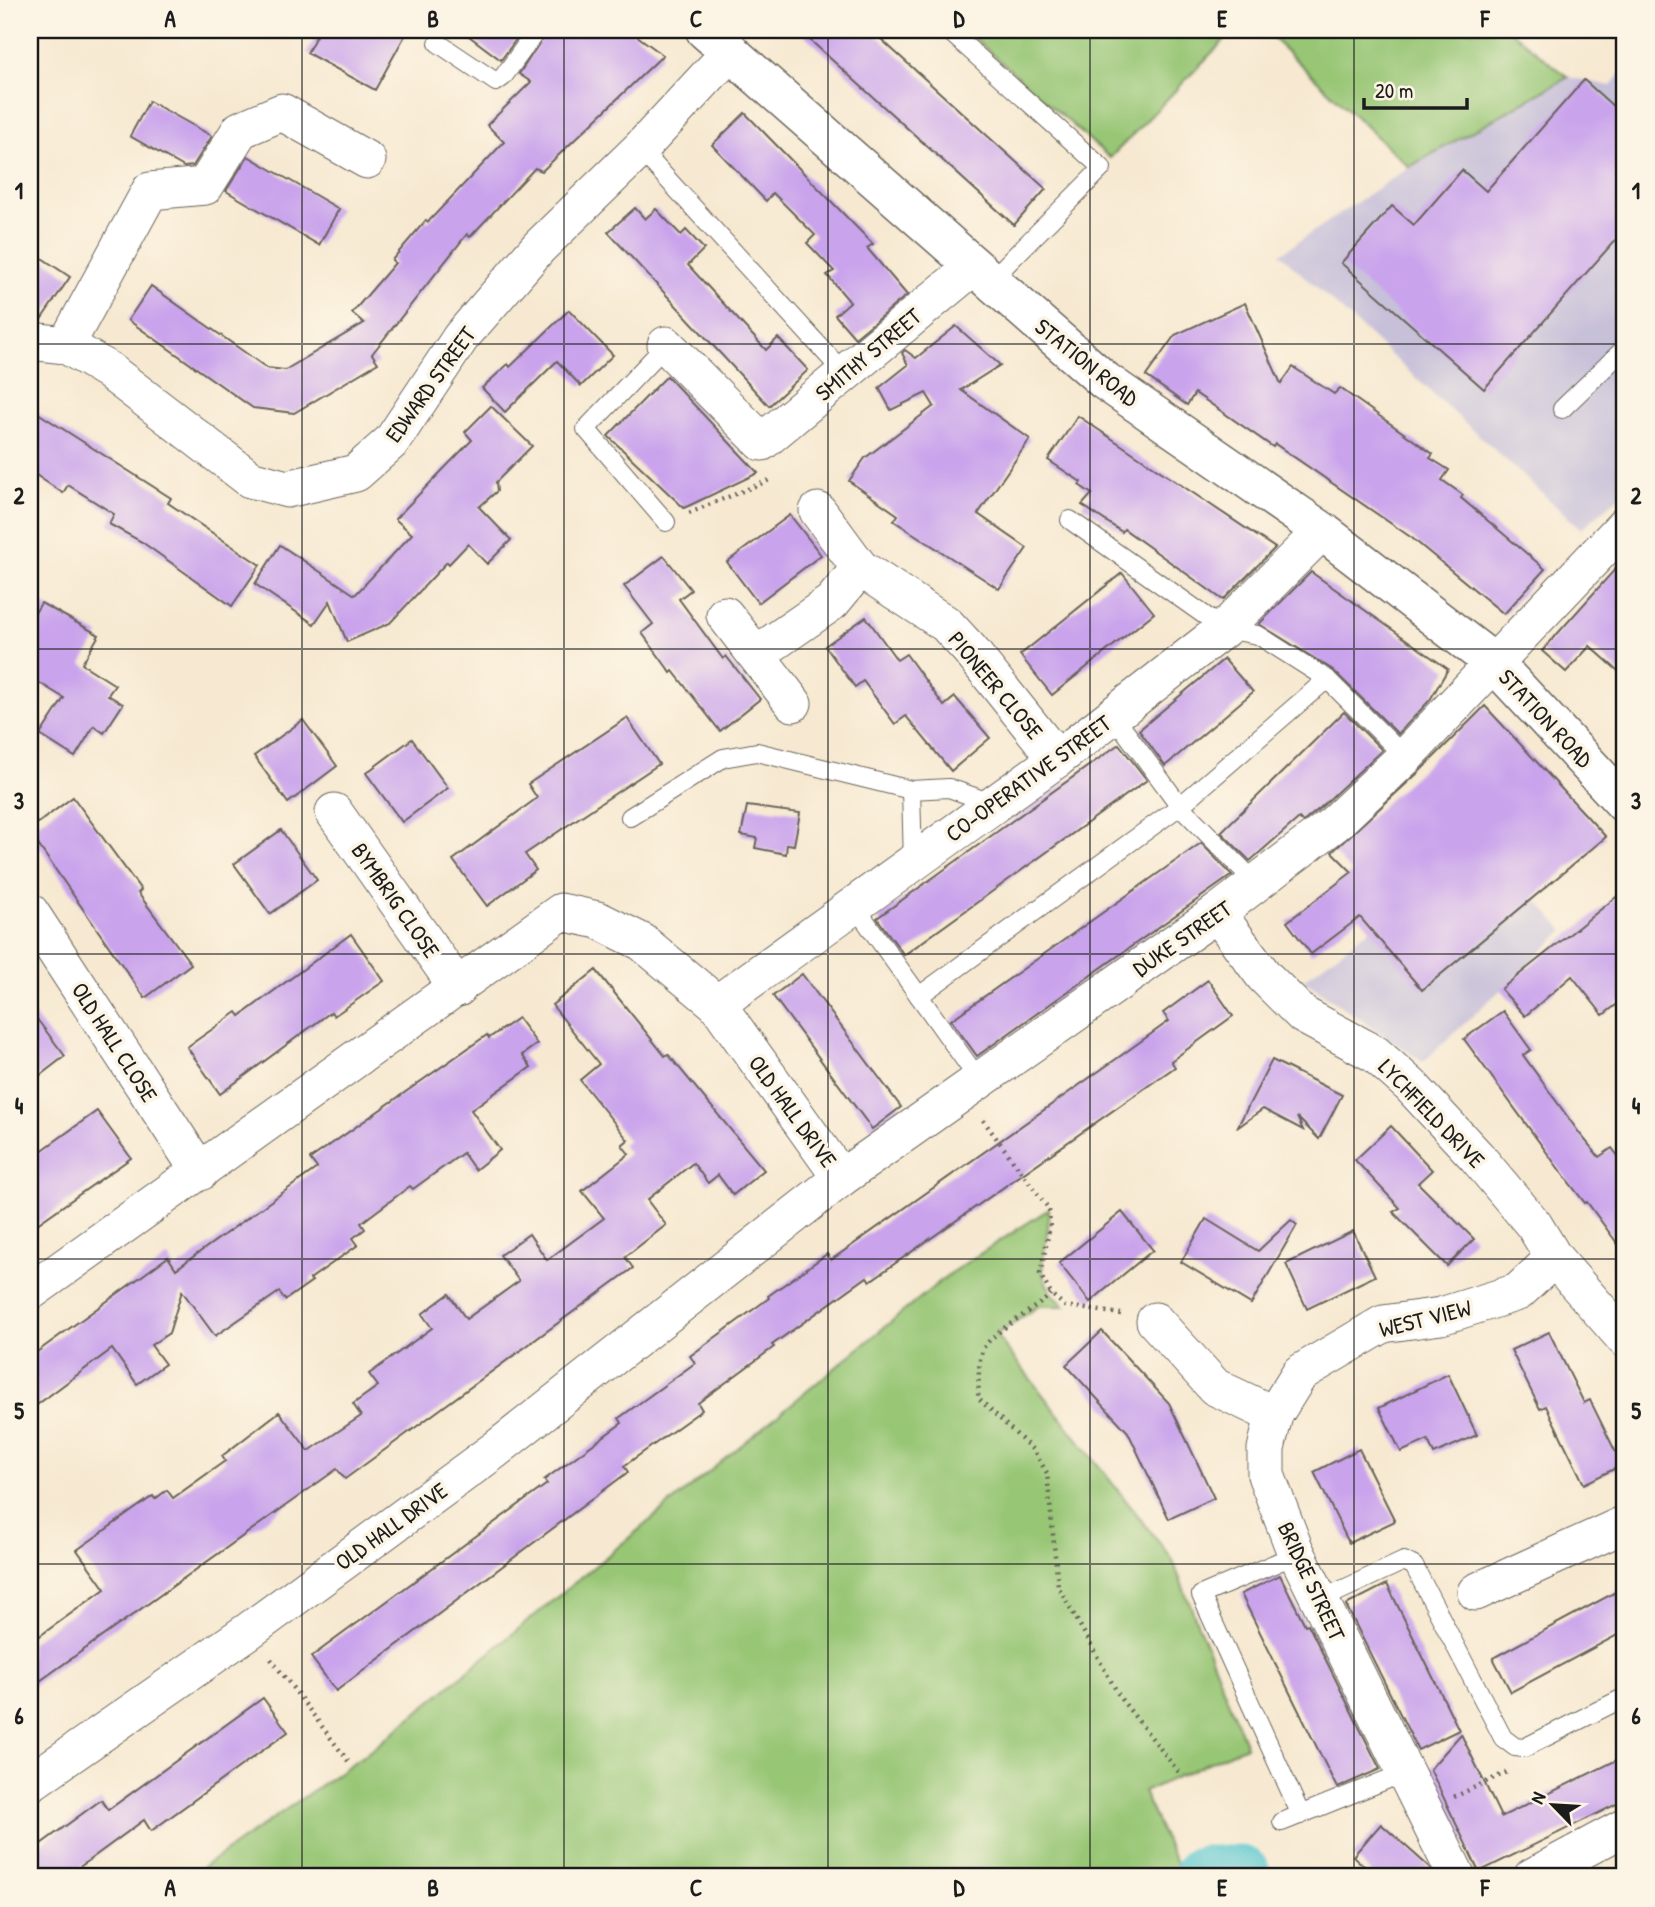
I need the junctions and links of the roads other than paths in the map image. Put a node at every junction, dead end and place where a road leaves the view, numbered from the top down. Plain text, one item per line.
1 (537, 30) edge
2 (948, 30) edge
3 (718, 41) edge
4 (438, 43) dead end
5 (640, 149) junction
6 (366, 160) dead end
7 (982, 273) junction
8 (30, 341) edge
9 (66, 345) junction
10 (666, 345) joint
11 (1625, 348) edge
12 (844, 373) junction
13 (1562, 410) dead end
14 (818, 511) dead end
15 (1070, 520) dead end
16 (666, 522) road end
17 (1625, 525) edge
18 (1322, 531) junction
19 (860, 568) junction
20 (725, 615) dead end
21 (1224, 629) junction
22 (757, 654) junction
23 (1494, 663) junction
24 (1327, 679) junction
25 (793, 703) dead end
26 (1113, 715) junction
27 (1405, 757) junction
28 (1057, 759) junction
29 (911, 790) junction
30 (994, 804) junction
31 (1625, 804) edge
32 (1180, 806) junction
33 (334, 812) dead end
34 (631, 817) dead end
35 (913, 862) junction
36 (1257, 884) junction
37 (854, 905) junction
38 (30, 912) edge
39 (1217, 913) junction
40 (458, 988) junction
41 (919, 996) junction
42 (717, 1004) junction
43 (970, 1086) junction
44 (200, 1172) junction
45 (841, 1178) junction
46 (1554, 1258) junction
47 (30, 1292) edge
48 (1155, 1321) road end
49 (1625, 1339) edge
50 (1273, 1415) junction
51 (1625, 1524) edge
52 (1297, 1554) junction
53 (1476, 1592) dead end
54 (1320, 1600) junction
55 (1625, 1697) edge
56 (1406, 1773) junction
57 (30, 1783) edge
58 (1301, 1815) junction
59 (1282, 1822) dead end
60 (1625, 1828) edge
61 (1457, 1877) edge
62 (1532, 1877) edge

1 - 4 lane
2 - 7 lane
3 - 5 street, EDWARD STREET
3 - 7 main road, STATION ROAD
5 - 9 street, EDWARD STREET
5 - 12 lane
6 - 9 street
7 - 12 street, SMITHY STREET
7 - 18 main road, STATION ROAD
8 - 9 street, EDWARD STREET
10 - 12 street, SMITHY STREET
10 - 16 lane
11 - 13 lane
14 - 19 street, PIONEER CLOSE
15 - 21 lane
17 - 23 street, STATION ROAD
18 - 21 street, CO-OPERATIVE STREET
18 - 23 main road, STATION ROAD
19 - 22 street
19 - 28 street, PIONEER CLOSE
20 - 22 street
21 - 24 lane
21 - 26 street, CO-OPERATIVE STREET
22 - 25 street
23 - 27 street, DUKE STREET
23 - 31 main road, STATION ROAD
24 - 27 lane
24 - 32 lane
26 - 28 street, CO-OPERATIVE STREET
26 - 32 lane
27 - 36 street, DUKE STREET
28 - 30 street, CO-OPERATIVE STREET
29 - 30 lane
29 - 34 lane
29 - 35 lane
30 - 35 street, CO-OPERATIVE STREET
32 - 36 lane
32 - 41 lane
33 - 40 street, BYMBRIG CLOSE
35 - 37 street, CO-OPERATIVE STREET
36 - 39 street, DUKE STREET
37 - 41 lane
37 - 42 street, CO-OPERATIVE STREET
38 - 44 street, OLD HALL CLOSE
39 - 43 street, DUKE STREET
39 - 46 street, LYCHFIELD DRIVE
40 - 42 street, OLD HALL DRIVE
40 - 44 street, OLD HALL DRIVE
41 - 43 lane
42 - 45 street, OLD HALL DRIVE
43 - 45 street, DUKE STREET
44 - 47 street, OLD HALL DRIVE
45 - 57 street, OLD HALL DRIVE
46 - 49 street, LYCHFIELD DRIVE
46 - 50 street, WEST VIEW
48 - 50 street
50 - 52 street, BRIDGE STREET
51 - 53 street
52 - 54 street, BRIDGE STREET
52 - 58 lane
54 - 55 lane
54 - 56 street, BRIDGE STREET
56 - 58 lane
56 - 61 street, BRIDGE STREET
58 - 59 lane
60 - 62 street

